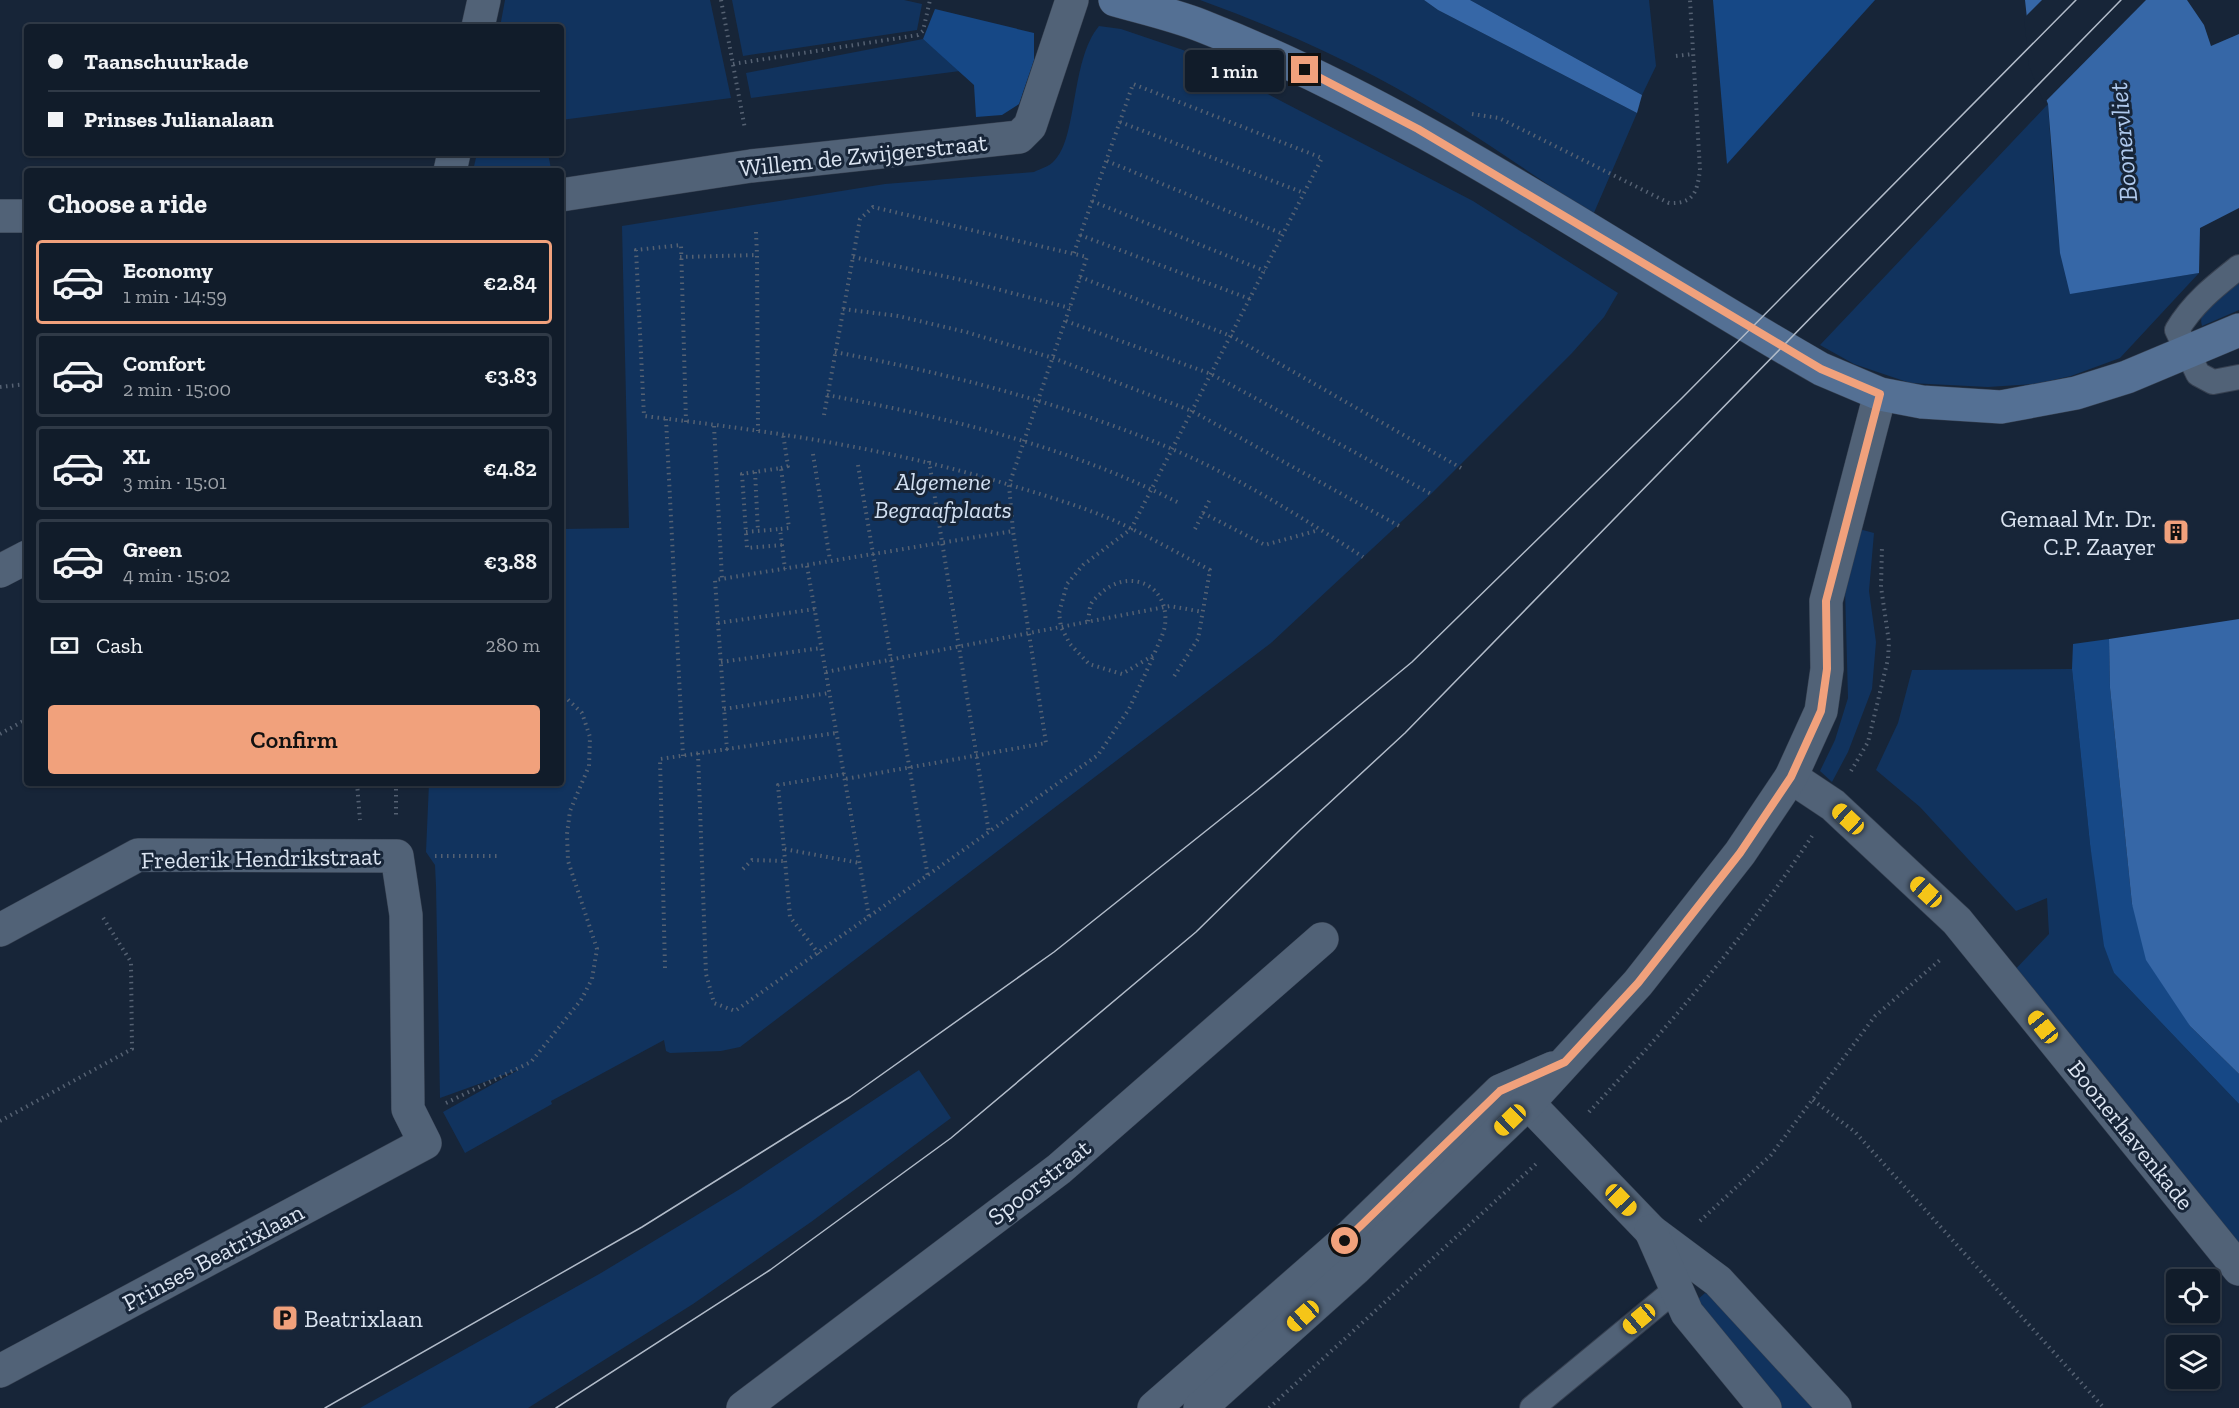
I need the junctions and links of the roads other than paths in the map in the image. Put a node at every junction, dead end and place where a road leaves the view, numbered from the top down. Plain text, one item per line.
1 (484, 0) edge
2 (1072, 0) edge
3 (1115, 0) edge
4 (479, 24) edge
5 (564, 195) edge
6 (0, 216) edge
7 (24, 216) edge
8 (2239, 267) edge
9 (2239, 330) edge
10 (2186, 353) junction
11 (2239, 377) edge
12 (1880, 394) junction
13 (24, 559) edge
14 (0, 571) edge
15 (1791, 777) junction
16 (0, 930) edge
17 (1322, 939) dead end
18 (1565, 1062) junction
19 (1528, 1103) junction
20 (419, 1131) joint
21 (1662, 1238) junction
22 (2239, 1269) edge
23 (1675, 1290) junction
24 (0, 1371) edge
25 (1181, 1404) edge
26 (742, 1408) edge
27 (1532, 1408) edge
28 (1765, 1408) edge
29 (1834, 1408) edge

1 - 4 street
2 - 5 street, Willem de Zwijgerstraat
3 - 12 street
6 - 7 street
8 - 10 lane
9 - 10 street
10 - 11 lane
10 - 12 street
12 - 15 street
13 - 14 street
15 - 18 street
15 - 22 street, Boonerhavenkade
16 - 20 street, Frederik Hendrikstraat
17 - 26 street, Spoorstraat
18 - 19 street
18 - 25 street
19 - 21 street
19 - 25 street
20 - 24 street, Prinses Beatrixlaan
21 - 23 street
21 - 29 street
23 - 27 lane
23 - 28 street

